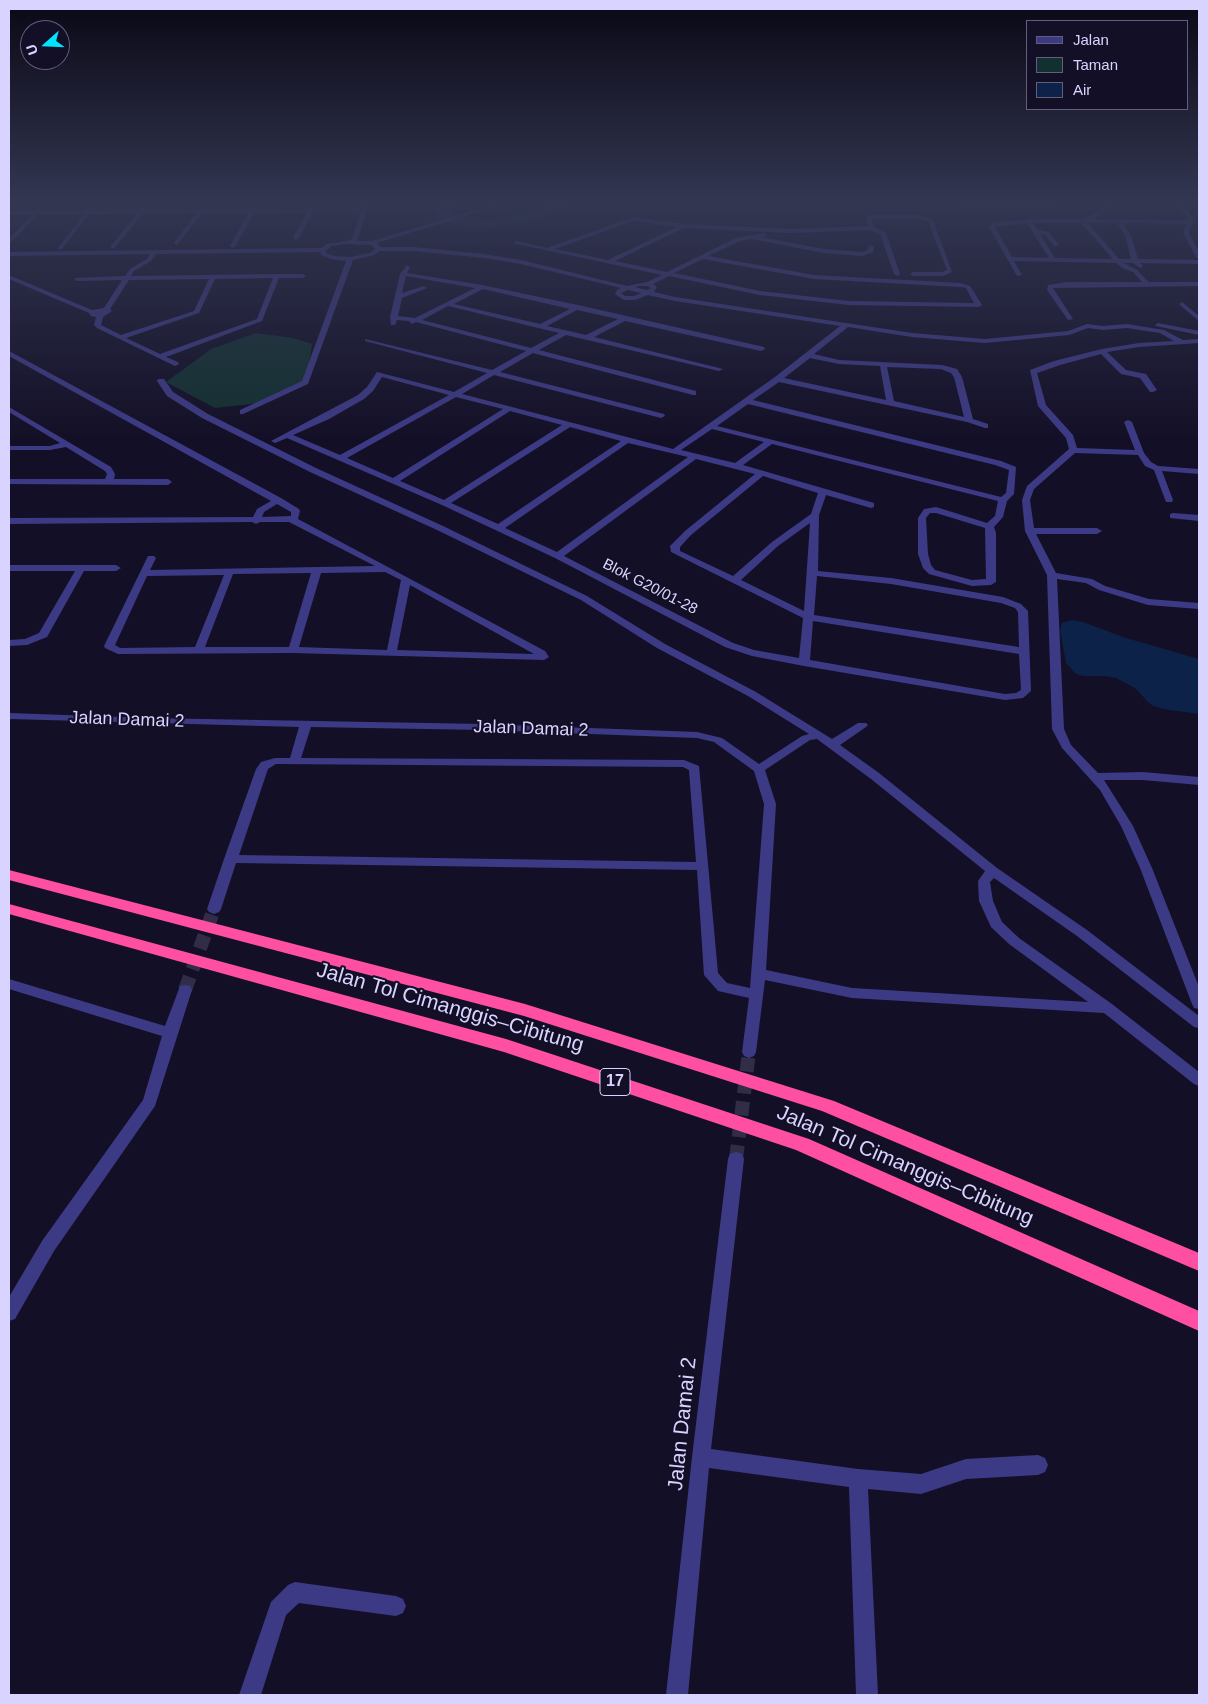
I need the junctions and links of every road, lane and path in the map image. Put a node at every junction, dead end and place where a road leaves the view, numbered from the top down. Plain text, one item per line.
1 (24, 284) edge
2 (123, 284) edge
3 (210, 284) edge
4 (274, 284) edge
5 (341, 284) edge
6 (402, 284) edge
7 (461, 284) edge
8 (608, 284) edge
9 (648, 284) joint
10 (711, 284) edge
11 (934, 284) edge
12 (1147, 284) joint
13 (1199, 284) edge
14 (482, 287) junction
15 (424, 288) dead end
16 (626, 288) junction
17 (649, 293) junction
18 (400, 296) junction
19 (624, 298) junction
20 (447, 304) junction
21 (613, 304) dead end
22 (1182, 304) dead end
23 (578, 307) junction
24 (606, 308) dead end
25 (599, 312) junction
26 (103, 313) junction
27 (626, 318) junction
28 (1199, 319) edge
29 (415, 320) junction
30 (1079, 322) junction
31 (542, 326) junction
32 (845, 326) junction
33 (564, 333) junction
34 (1199, 333) edge
35 (1051, 335) junction
36 (121, 337) junction
37 (588, 337) junction
38 (367, 340) dead end
39 (1199, 341) edge
40 (1181, 342) junction
41 (761, 349) dead end
42 (532, 351) junction
43 (1102, 351) junction
44 (9, 353) edge
45 (808, 355) junction
46 (161, 356) junction
47 (883, 363) junction
48 (175, 364) dead end
49 (719, 369) dead end
50 (494, 372) junction
51 (778, 379) junction
52 (161, 381) dead end
53 (1153, 390) dead end
54 (693, 392) dead end
55 (456, 394) junction
56 (747, 401) junction
57 (890, 404) junction
58 (510, 408) junction
59 (9, 409) edge
60 (243, 412) dead end
61 (661, 416) dead end
62 (969, 420) junction
63 (1128, 422) dead end
64 (569, 424) junction
65 (709, 426) junction
66 (984, 426) dead end
67 (288, 436) junction
68 (627, 440) junction
69 (275, 441) dead end
70 (770, 442) junction
71 (68, 444) junction
72 (9, 448) edge
73 (1073, 450) junction
74 (676, 451) junction
75 (1140, 453) junction
76 (696, 456) junction
77 (340, 459) junction
78 (736, 466) junction
79 (1157, 468) junction
80 (1199, 471) edge
81 (761, 474) junction
82 (109, 481) junction
83 (394, 481) junction
84 (9, 482) edge
85 (168, 482) dead end
86 (823, 492) junction
87 (278, 500) junction
88 (1003, 500) junction
89 (1169, 500) dead end
90 (445, 503) junction
91 (871, 505) dead end
92 (815, 515) junction
93 (1173, 516) dead end
94 (1199, 518) edge
95 (290, 520) junction
96 (9, 521) edge
97 (256, 521) junction
98 (989, 526) junction
99 (498, 528) junction
100 (1030, 531) junction
101 (1097, 531) dead end
102 (558, 556) junction
103 (151, 558) dead end
104 (81, 568) junction
105 (116, 568) dead end
106 (9, 569) edge
107 (385, 569) junction
108 (317, 570) junction
109 (230, 572) junction
110 (144, 573) junction
111 (813, 573) junction
112 (1052, 575) junction
113 (406, 579) junction
114 (734, 582) junction
115 (1199, 606) edge
116 (809, 617) junction
117 (9, 643) edge
118 (199, 650) junction
119 (293, 650) junction
120 (1023, 651) junction
121 (391, 654) junction
122 (804, 663) junction
123 (9, 716) edge
124 (306, 724) junction
125 (862, 726) dead end
126 (819, 735) junction
127 (833, 744) junction
128 (295, 760) junction
129 (758, 769) junction
130 (1096, 777) junction
131 (1199, 781) edge
132 (230, 859) junction
133 (702, 866) junction
134 (993, 871) junction
135 (9, 875) edge
136 (9, 909) edge
137 (214, 909) tunnel mouth
138 (759, 974) junction
139 (9, 984) edge
140 (185, 990) tunnel mouth
141 (757, 995) junction
142 (1199, 1004) edge
143 (1107, 1008) junction
144 (1199, 1023) edge
145 (170, 1033) junction
146 (749, 1052) tunnel mouth
147 (1199, 1080) edge
148 (736, 1159) tunnel mouth
149 (1199, 1262) edge
150 (9, 1313) edge
151 (1198, 1320) edge
152 (701, 1457) junction
153 (1038, 1465) dead end
154 (858, 1479) junction
155 (396, 1606) dead end
156 (250, 1695) edge
157 (677, 1695) edge
158 (867, 1695) edge

1 - 26 street
2 - 26 street
3 - 36 street
4 - 46 street
5 - 60 street
6 - 18 street
7 - 14 street
8 - 16 street
9 - 16 street
9 - 17 street
10 - 11 street
12 - 13 street
12 - 30 street
14 - 20 street
14 - 23 street
15 - 18 street
16 - 17 street
16 - 19 street
17 - 19 street
17 - 32 street
18 - 29 street
19 - 21 street
20 - 29 street
20 - 31 street
22 - 28 street
23 - 25 street
23 - 31 street
24 - 25 street
25 - 27 street
26 - 36 street
27 - 37 street
27 - 41 street
29 - 42 street
30 - 34 street
30 - 35 street
30 - 35 street
30 - 40 street
31 - 33 street
32 - 35 street
32 - 45 street
33 - 37 street
33 - 42 street
36 - 46 street
37 - 49 street
38 - 50 street
39 - 40 street
40 - 43 street
42 - 50 street
42 - 54 street
43 - 53 street
43 - 73 street
44 - 87 street
45 - 47 street
45 - 51 street
46 - 48 street
47 - 57 street
47 - 62 street
50 - 55 street
50 - 61 street
51 - 56 street
51 - 57 street
52 - 126 street
55 - 58 street
55 - 67 street
55 - 77 street
56 - 65 street
56 - 88 street
57 - 62 street
58 - 64 street
58 - 83 street
59 - 71 street
62 - 66 street
63 - 75 street
64 - 68 street
64 - 90 street
65 - 70 street
65 - 74 street
67 - 69 street
67 - 77 street, Blok G20/01-28
68 - 74 street
68 - 99 street
70 - 78 street
70 - 88 street
71 - 72 street
71 - 82 street
73 - 75 street
73 - 100 street
74 - 76 street
75 - 79 street
76 - 78 street
76 - 102 street
77 - 83 street, Blok G20/01-28
78 - 81 street
79 - 80 street
79 - 89 street
81 - 86 street
81 - 114 street
82 - 84 street
82 - 85 street
83 - 90 street, Blok G20/01-28
86 - 91 street
86 - 92 street
87 - 95 street
87 - 97 street
88 - 98 street
90 - 99 street, Blok G20/01-28
92 - 111 street
92 - 114 street
93 - 94 street
95 - 97 street
95 - 107 street
96 - 97 street
98 - 98 street
99 - 102 street, Blok G20/01-28
100 - 101 street
100 - 112 street
102 - 122 street, Blok G20/01-28
103 - 110 street
104 - 105 street
104 - 106 street
104 - 117 street
107 - 108 street
107 - 113 street
108 - 109 street
108 - 119 street
109 - 110 street
109 - 118 street
110 - 118 street
111 - 116 street
111 - 120 street
112 - 115 street
112 - 130 street
113 - 121 street
113 - 121 street
114 - 116 street
116 - 120 street
116 - 122 street
118 - 119 street
119 - 121 street
120 - 122 street, Blok G20/01-28
123 - 124 street, Jalan Damai 2
124 - 128 street
124 - 129 street, Jalan Damai 2
125 - 127 street
126 - 127 street
126 - 129 street
127 - 134 street
128 - 132 street
128 - 133 street
129 - 138 street
130 - 131 street
130 - 142 street
132 - 133 street
132 - 137 street
133 - 141 street
134 - 143 street
134 - 144 street
135 - 149 highway, Jalan Tol Cimanggis–Cibitung / 17
136 - 151 highway, Jalan Tol Cimanggis–Cibitung / 17
138 - 141 street
138 - 143 street
139 - 145 street
140 - 145 street
141 - 146 street
143 - 147 street
145 - 150 street
148 - 152 street, Jalan Damai 2
152 - 154 street
152 - 157 street, Jalan Damai 2
153 - 154 street
154 - 158 street
155 - 156 street

